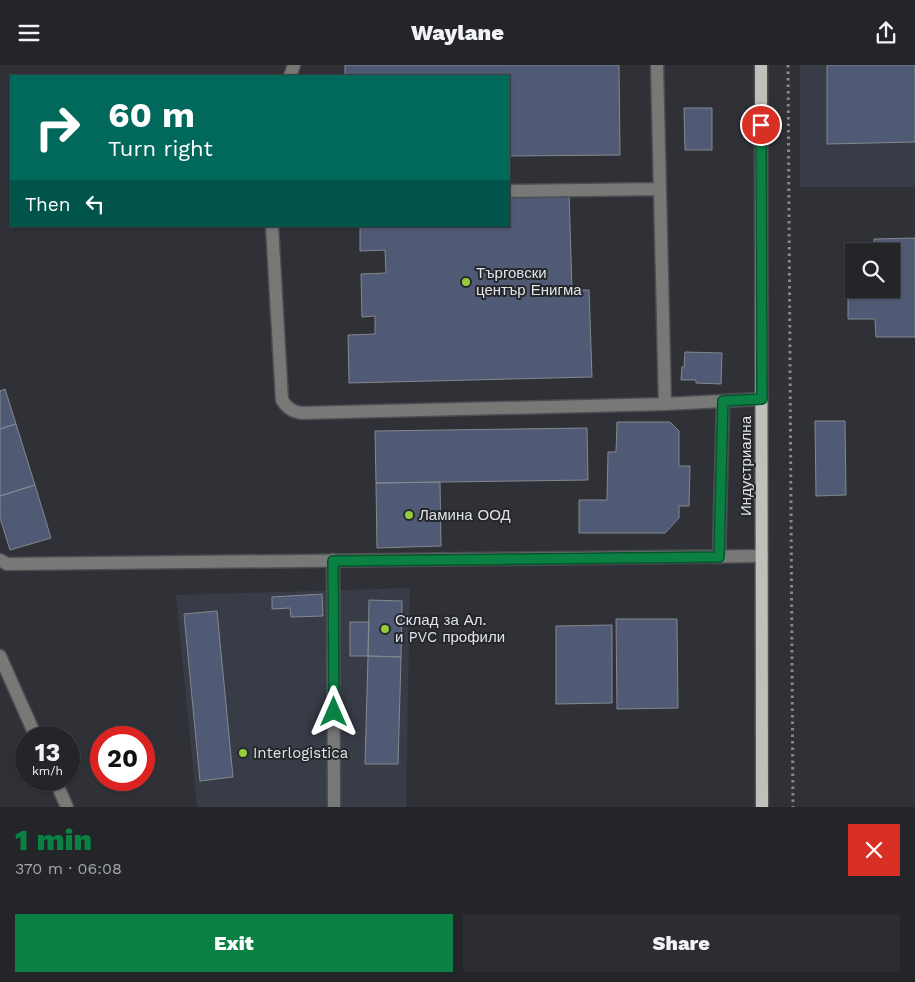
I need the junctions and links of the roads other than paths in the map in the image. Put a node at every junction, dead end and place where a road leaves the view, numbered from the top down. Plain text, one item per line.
1 (658, 65) edge
2 (761, 65) edge
3 (660, 189) junction
4 (510, 191) edge
5 (272, 227) edge
6 (762, 399) junction
7 (723, 401) junction
8 (665, 404) junction
9 (762, 556) junction
10 (719, 557) junction
11 (0, 560) edge
12 (333, 561) junction
13 (0, 656) edge
14 (31, 726) edge
15 (60, 791) edge
16 (67, 807) edge
17 (334, 807) edge
18 (762, 807) edge

1 - 3 street
2 - 6 main road, Индустриална
3 - 4 street
3 - 8 street
5 - 8 street
6 - 7 street
6 - 9 main road, Индустриална
7 - 8 street
7 - 10 street
9 - 10 street
9 - 18 main road, Индустриална
10 - 12 street
11 - 12 street
12 - 17 street
13 - 14 street
15 - 16 street

